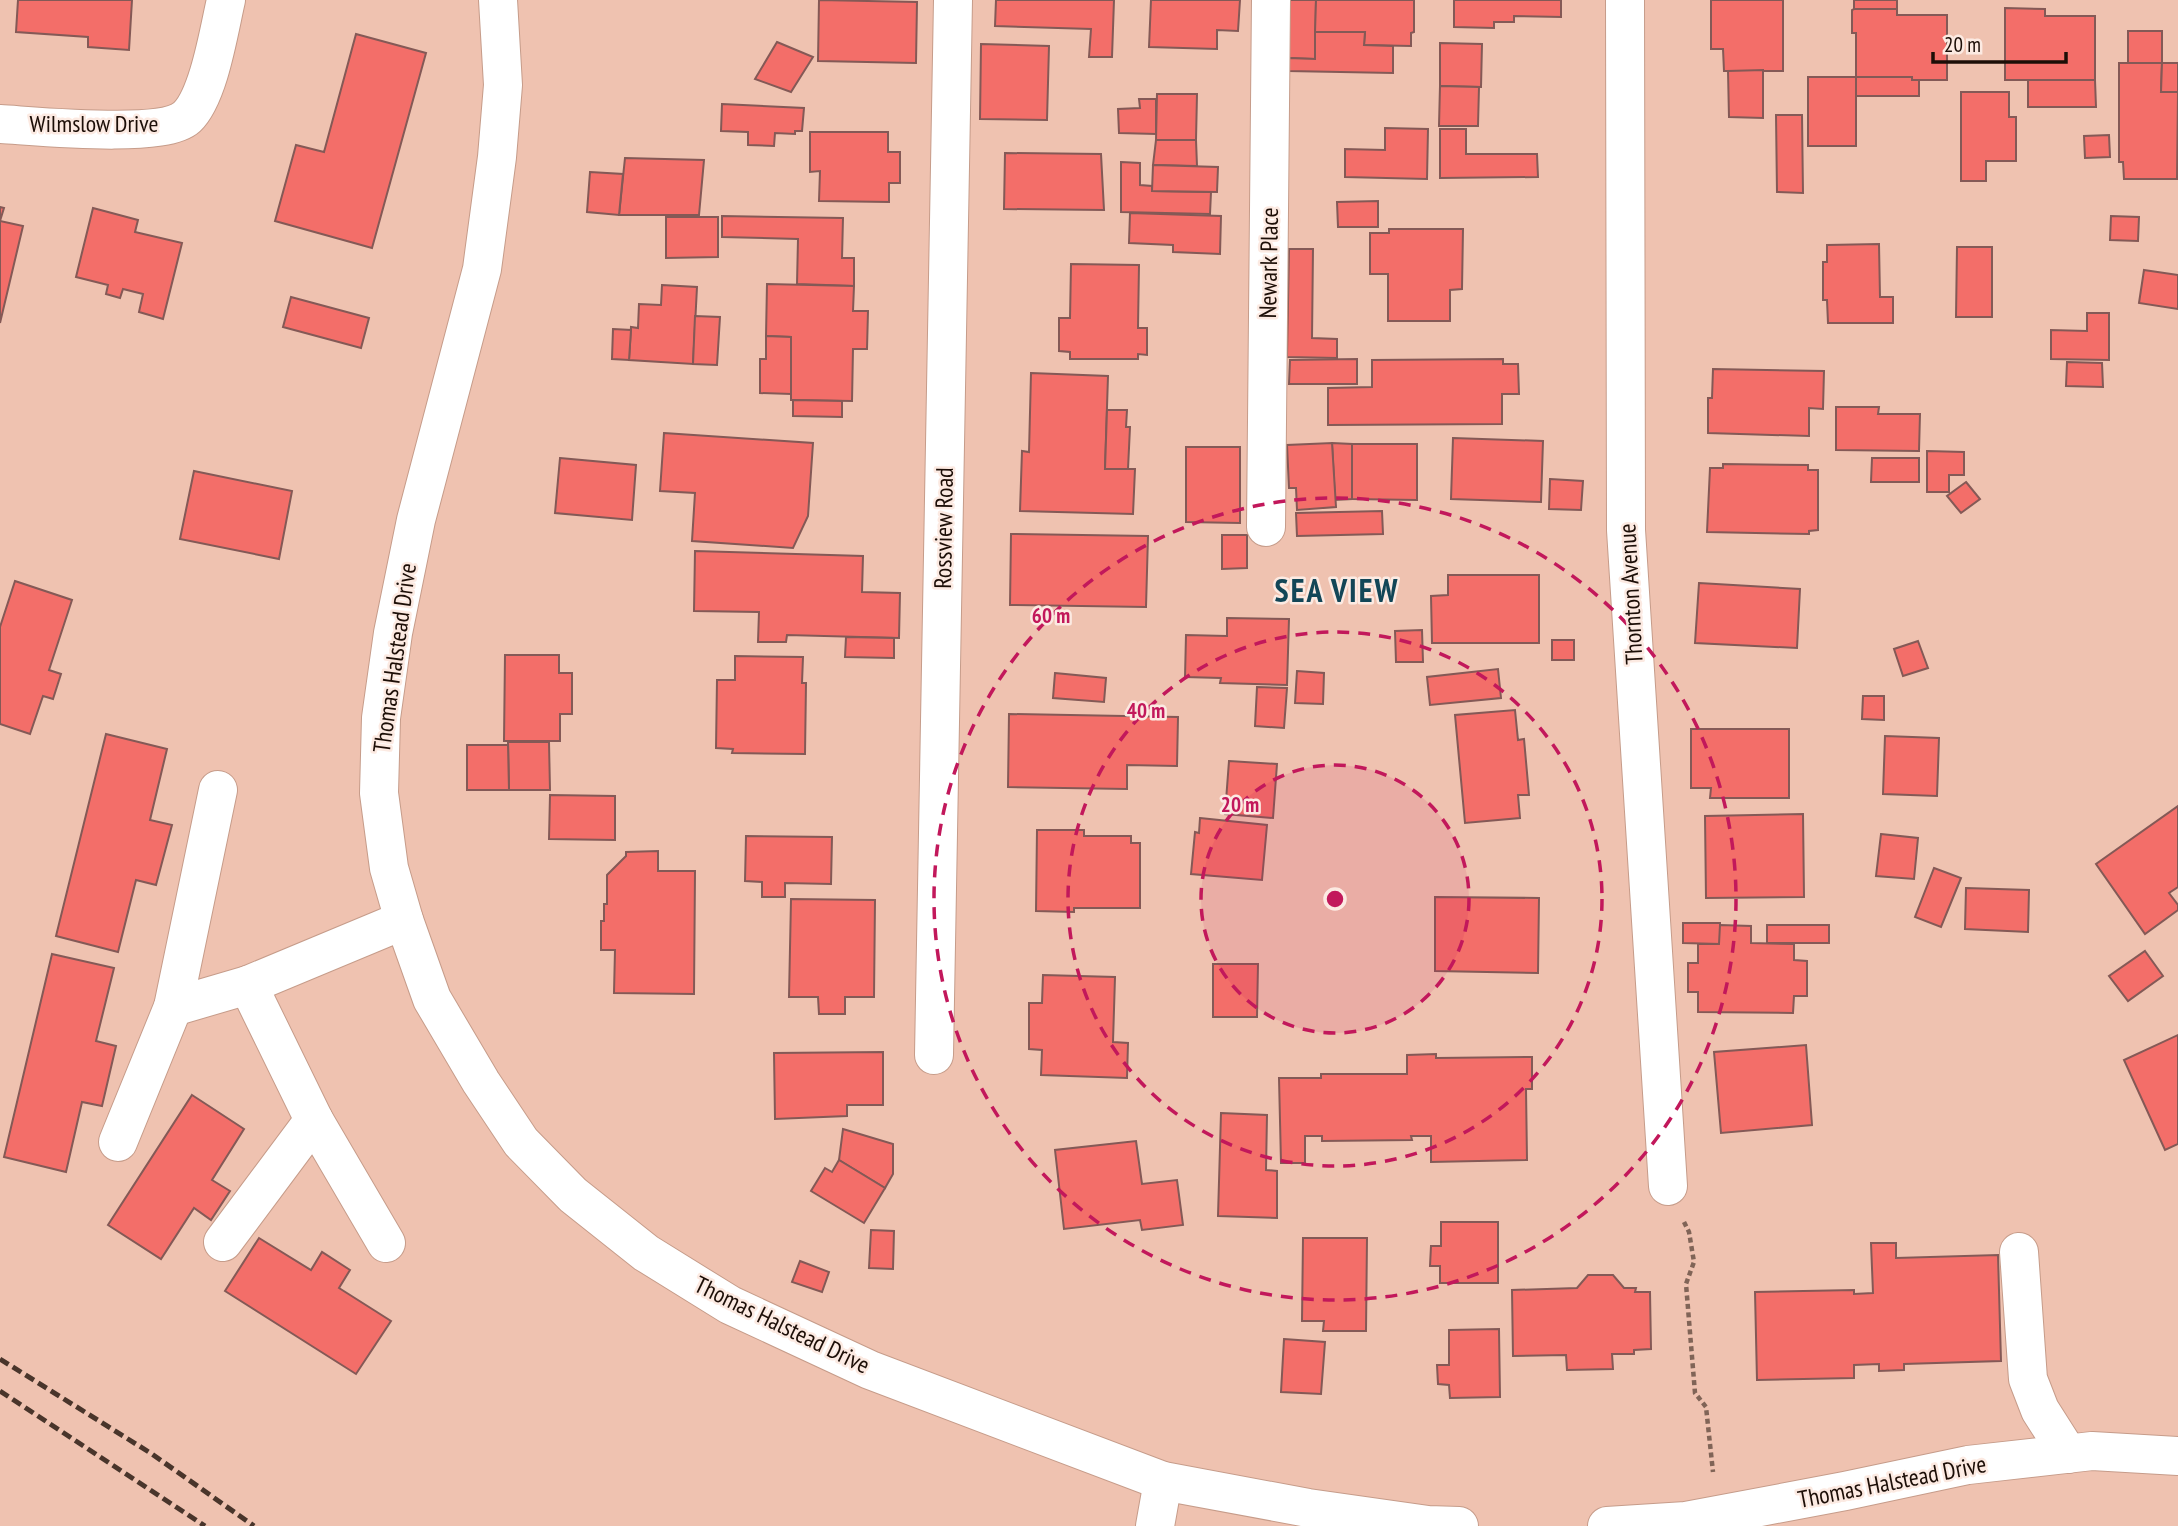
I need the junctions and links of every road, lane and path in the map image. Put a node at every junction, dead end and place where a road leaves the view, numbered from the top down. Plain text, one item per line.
1 (226, 0) edge
2 (499, 0) edge
3 (953, 0) edge
4 (1271, 0) edge
5 (1625, 0) edge
6 (0, 124) edge
7 (1266, 527) dead end
8 (218, 790) dead end
9 (404, 920) junction
10 (248, 985) junction
11 (173, 1007) junction
12 (934, 1055) dead end
13 (314, 1120) junction
14 (118, 1142) dead end
15 (1668, 1186) joint
16 (223, 1242) dead end
17 (386, 1243) dead end
18 (2019, 1252) dead end
19 (2068, 1454) junction
20 (2178, 1456) edge
21 (1163, 1481) junction
22 (1714, 1483) dead end
23 (1154, 1526) edge
24 (1460, 1526) edge
25 (1607, 1526) edge

1 - 6 street, Wilmslow Drive
2 - 9 street, Thomas Halstead Drive
3 - 12 street, Rossview Road
4 - 7 street, Newark Place
5 - 15 street, Thornton Avenue
8 - 11 street
9 - 10 street
9 - 21 street, Thomas Halstead Drive
10 - 11 street
10 - 13 street
11 - 14 street
13 - 16 street
13 - 17 street
15 - 22 path
18 - 19 street
19 - 20 street, Thomas Halstead Drive
19 - 25 street, Thomas Halstead Drive
21 - 23 street
21 - 24 street, Thomas Halstead Drive

